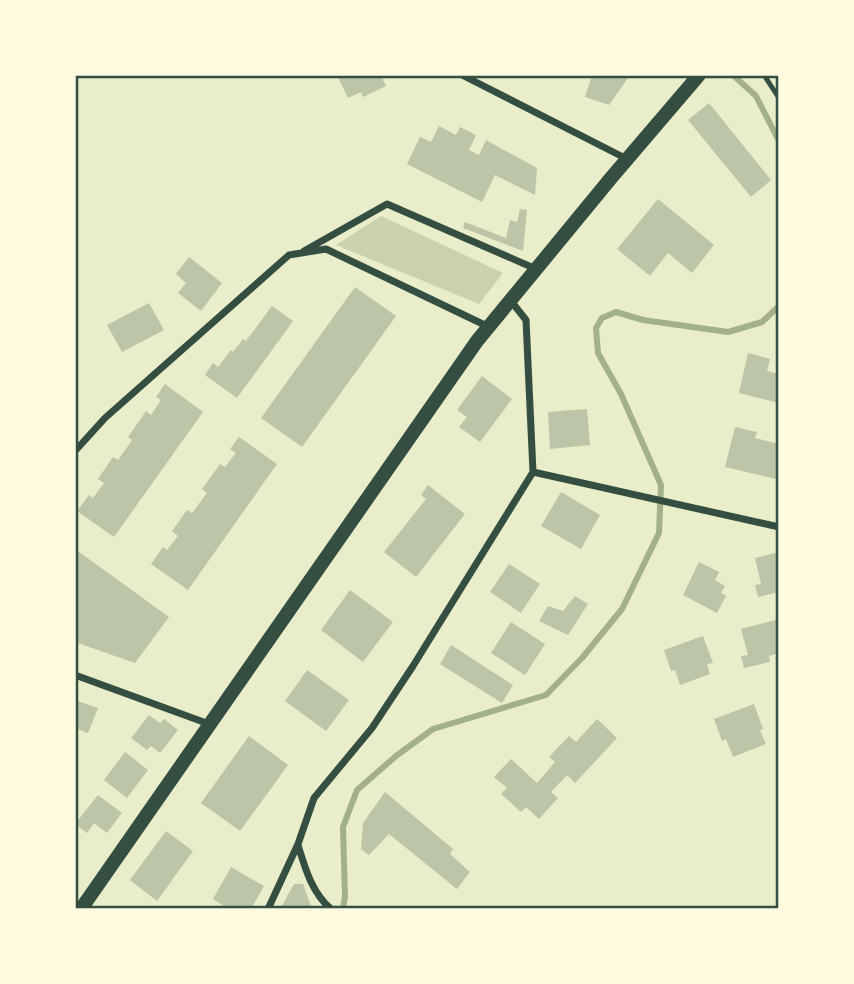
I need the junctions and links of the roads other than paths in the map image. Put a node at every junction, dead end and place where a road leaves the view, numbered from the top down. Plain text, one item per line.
1 (462, 75) edge
2 (699, 75) edge
3 (764, 75) edge
4 (779, 98) edge
5 (627, 159) junction
6 (299, 254) junction
7 (537, 269) junction
8 (511, 300) junction
9 (489, 327) junction
10 (75, 451) edge
11 (533, 472) junction
12 (779, 527) edge
13 (75, 675) edge
14 (209, 724) junction
15 (298, 844) junction
16 (330, 908) edge
17 (80, 909) edge
18 (268, 909) edge

1 - 5 street
2 - 5 main road
3 - 4 lane
5 - 7 main road
6 - 7 street
6 - 9 street
6 - 10 street
7 - 8 main road
8 - 9 main road
8 - 11 street
9 - 14 main road
11 - 12 street
11 - 15 street
13 - 14 street
14 - 17 main road
15 - 16 street
15 - 18 street

